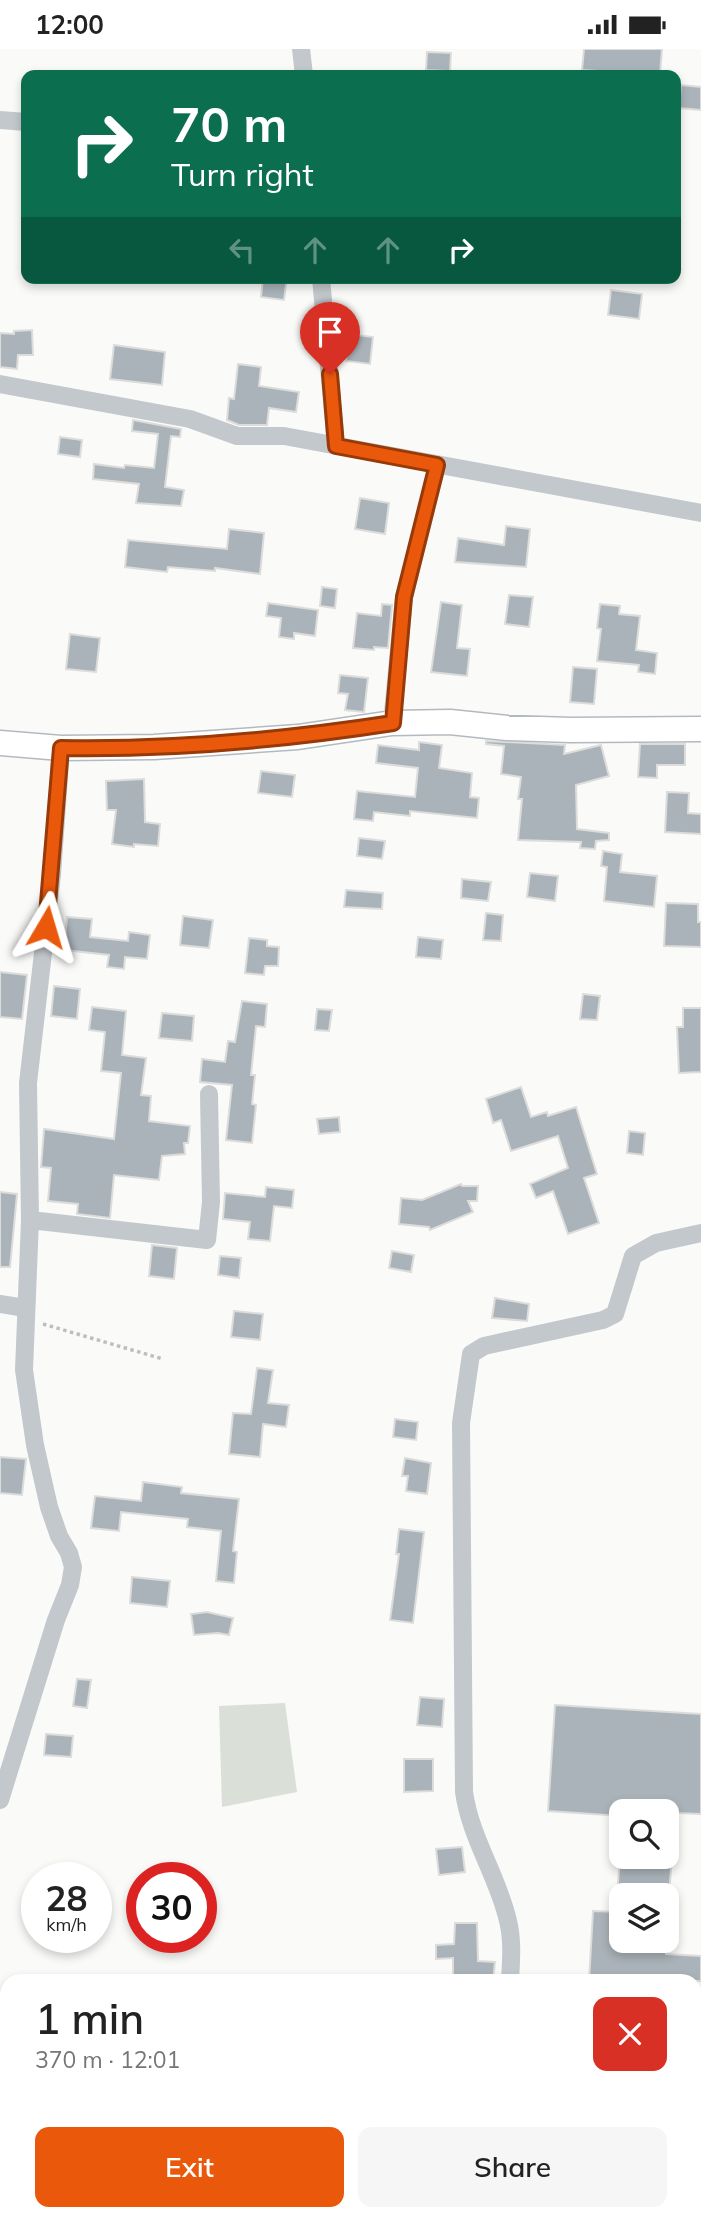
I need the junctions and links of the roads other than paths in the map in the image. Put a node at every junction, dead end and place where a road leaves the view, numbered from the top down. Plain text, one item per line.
1 (301, 49) edge
2 (303, 70) edge
3 (0, 120) edge
4 (21, 122) edge
5 (322, 284) edge
6 (0, 384) edge
7 (336, 446) junction
8 (437, 465) junction
9 (701, 513) edge
10 (393, 723) junction
11 (701, 729) edge
12 (0, 743) edge
13 (61, 748) junction
14 (209, 1094) dead end
15 (30, 1220) junction
16 (701, 1233) edge
17 (0, 1304) edge
18 (25, 1313) junction
19 (0, 1800) edge
20 (510, 1974) edge

1 - 2 street
3 - 4 street
5 - 7 street
6 - 7 street
7 - 8 street
8 - 9 street
8 - 10 street
10 - 11 street
10 - 13 street
12 - 13 street
13 - 15 street
14 - 15 street
15 - 18 street
16 - 20 street
17 - 18 street
18 - 19 street

